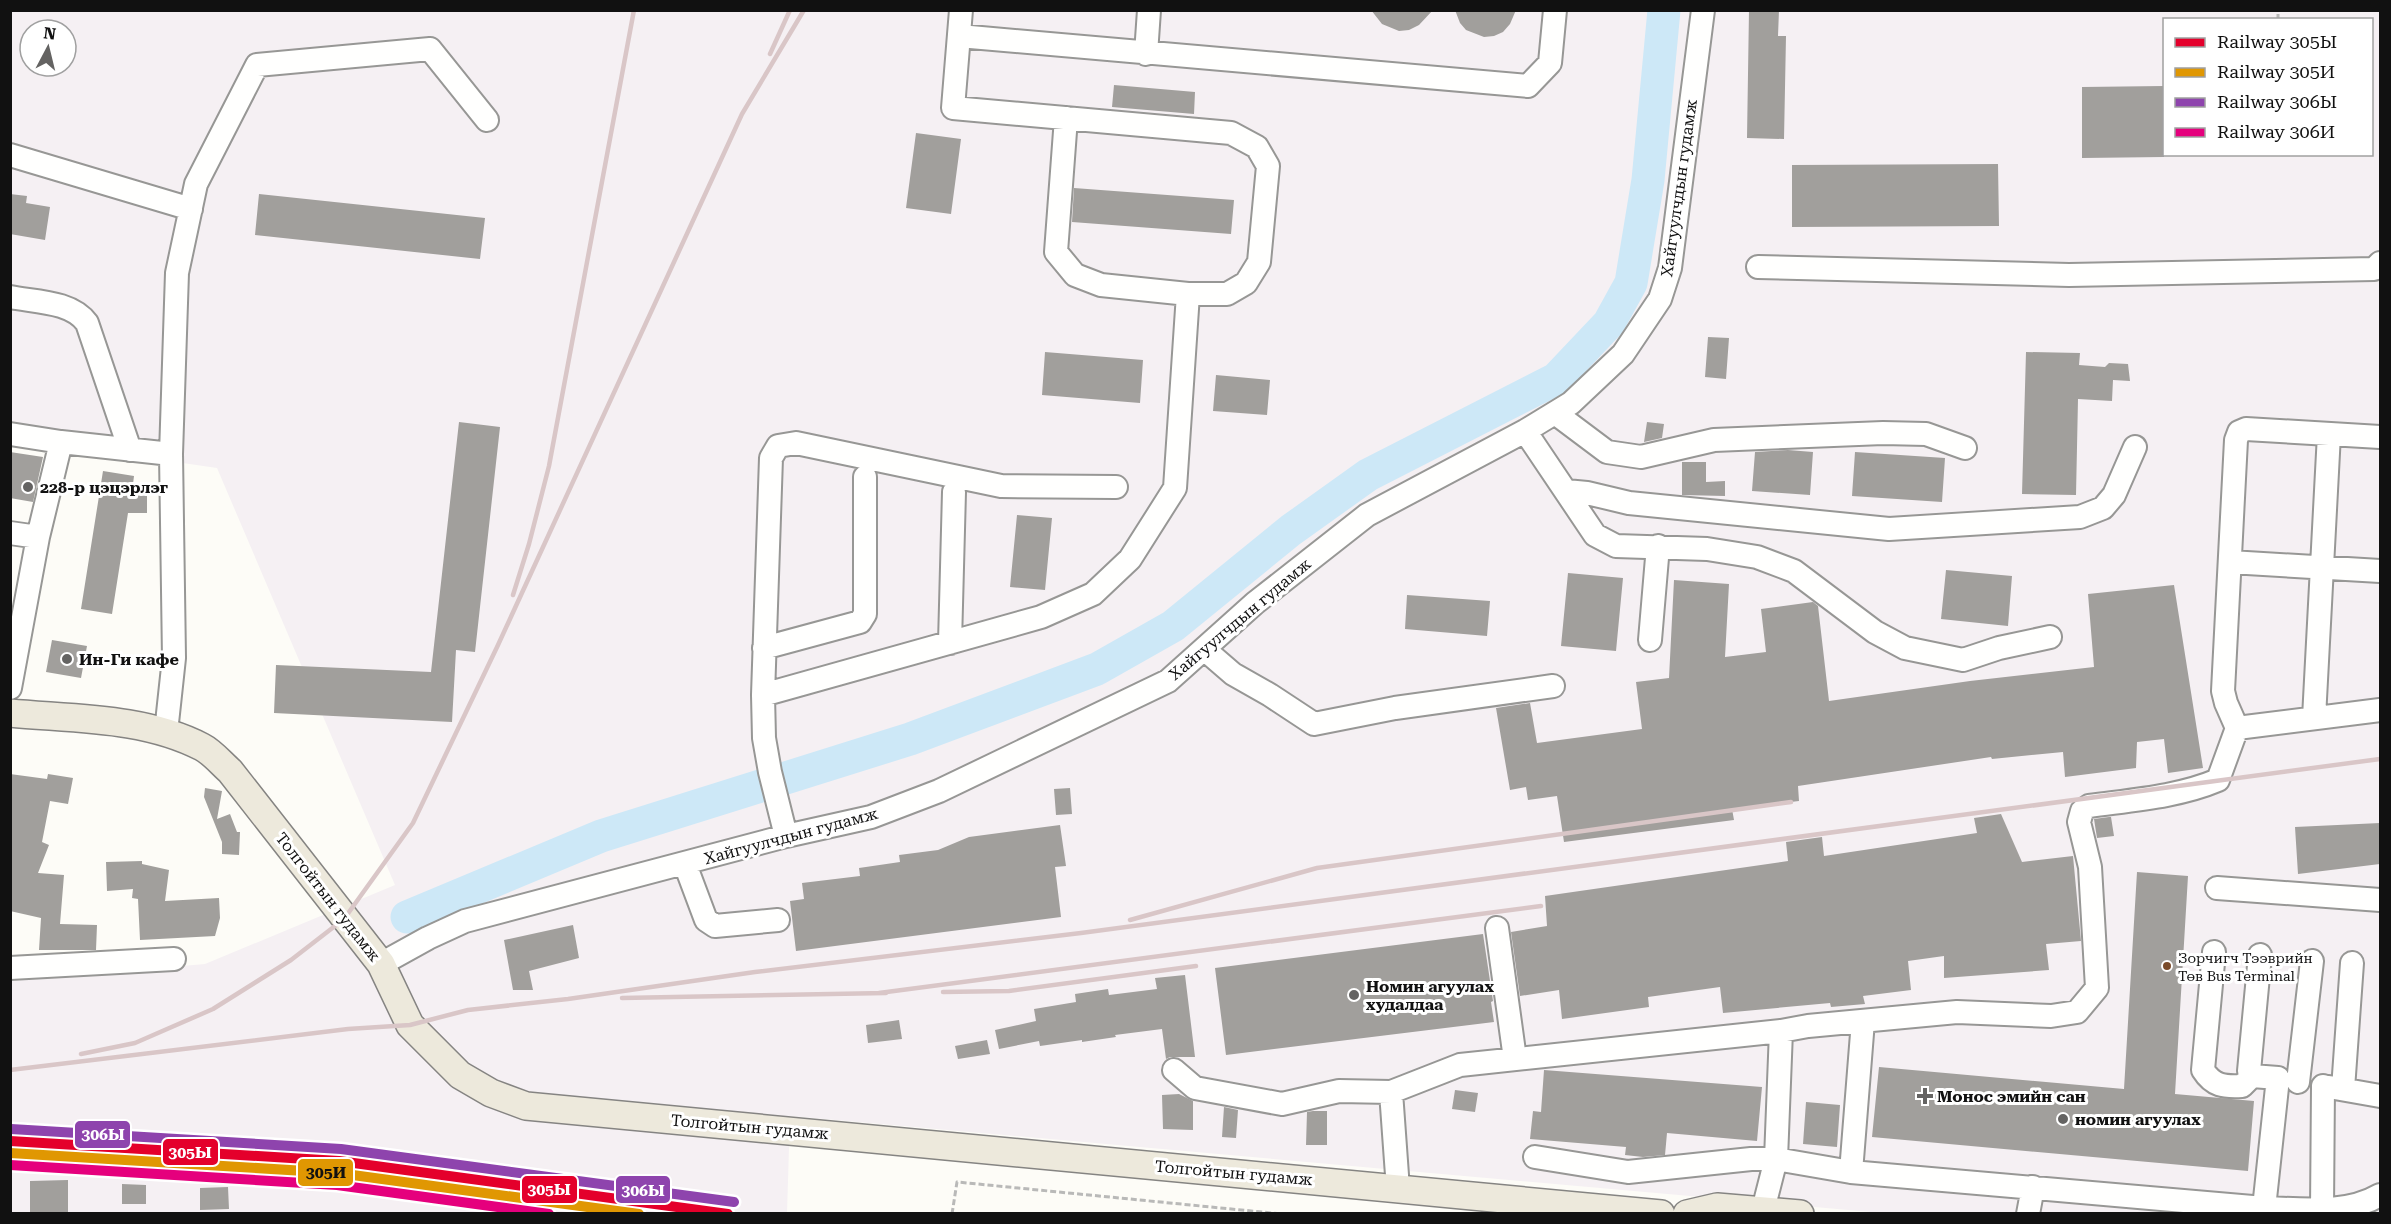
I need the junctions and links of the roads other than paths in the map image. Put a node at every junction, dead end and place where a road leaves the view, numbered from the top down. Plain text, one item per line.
1 (961, 10) edge
2 (1149, 10) edge
3 (1555, 10) edge
4 (1703, 10) edge
5 (959, 36) junction
6 (1146, 54) junction
7 (1066, 118) junction
8 (487, 120) dead end
9 (10, 154) edge
10 (191, 208) junction
11 (2380, 263) edge
12 (1758, 267) dead end
13 (1188, 294) junction
14 (10, 297) edge
15 (1555, 413) junction
16 (1525, 431) junction
17 (10, 434) edge
18 (2329, 434) junction
19 (2380, 437) edge
20 (61, 442) junction
21 (2135, 447) dead end
22 (1965, 448) dead end
23 (130, 450) junction
24 (171, 454) junction
25 (865, 477) dead end
26 (1116, 487) dead end
27 (1566, 491) junction
28 (954, 492) dead end
29 (10, 533) edge
30 (38, 537) junction
31 (1658, 546) junction
32 (2230, 562) junction
33 (2322, 569) junction
34 (2380, 571) edge
35 (2050, 637) dead end
36 (1650, 640) dead end
37 (950, 642) junction
38 (764, 648) junction
39 (1204, 649) junction
40 (1553, 686) dead end
41 (10, 688) edge
42 (763, 695) junction
43 (2380, 710) edge
44 (10, 713) edge
45 (2314, 718) junction
46 (2237, 728) junction
47 (166, 732) junction
48 (786, 836) junction
49 (685, 864) junction
50 (2217, 888) dead end
51 (2380, 900) edge
52 (778, 920) dead end
53 (1497, 928) dead end
54 (2214, 952) dead end
55 (2260, 956) dead end
56 (174, 959) dead end
57 (2312, 961) dead end
58 (2352, 963) dead end
59 (381, 964) junction
60 (10, 968) edge
61 (1863, 1021) junction
62 (1780, 1031) junction
63 (1515, 1059) junction
64 (1174, 1070) dead end
65 (2252, 1076) junction
66 (2288, 1080) junction
67 (2333, 1088) junction
68 (1391, 1092) junction
69 (2380, 1096) edge
70 (1535, 1157) dead end
71 (1776, 1159) junction
72 (1851, 1172) junction
73 (2033, 1187) junction
74 (1398, 1189) junction
75 (2380, 1195) edge
76 (2264, 1208) junction
77 (2322, 1209) junction
78 (1764, 1210) junction
79 (1661, 1214) edge
80 (1687, 1214) edge
81 (1800, 1214) edge
82 (2028, 1214) edge

1 - 5 street
2 - 6 street
3 - 6 street
4 - 15 street, Хайгуулчдын гудамж
5 - 6 street
5 - 7 street
7 - 13 street
7 - 13 street
8 - 10 street
9 - 10 street
10 - 24 street
11 - 12 street
13 - 37 street
14 - 23 street
15 - 16 street, Хайгуулчдын гудамж
15 - 22 street
16 - 27 street
16 - 39 street, Хайгуулчдын гудамж
17 - 20 street
18 - 19 street
18 - 32 street
18 - 33 street
20 - 23 street
20 - 30 street
21 - 27 street
23 - 24 street
24 - 47 street
25 - 38 street
26 - 38 street
27 - 31 street
28 - 37 street
29 - 30 street
30 - 41 street
31 - 35 street
31 - 36 street
32 - 33 street
32 - 46 street
33 - 34 street
33 - 45 street
37 - 42 street
38 - 42 street
39 - 40 street
39 - 48 street, Хайгуулчдын гудамж
42 - 48 street
43 - 45 street
44 - 47 main road, Толгойтын гудамж
45 - 46 street
46 - 61 street
47 - 59 main road, Толгойтын гудамж
48 - 49 street, Хайгуулчдын гудамж
49 - 52 street
49 - 59 street, Хайгуулчдын гудамж
50 - 51 street
53 - 63 street
54 - 65 street
55 - 65 street
56 - 60 street
57 - 66 street
58 - 67 street
59 - 74 main road, Толгойтын гудамж
61 - 62 street
61 - 72 street
62 - 63 street
62 - 71 street
63 - 68 street
64 - 68 street
65 - 66 street
66 - 67 street
66 - 76 street
67 - 69 street
67 - 77 street
68 - 74 street
70 - 71 street
71 - 72 street
71 - 78 street
72 - 73 street
73 - 76 street
73 - 82 street
74 - 79 main road, Толгойтын гудамж
75 - 77 street
76 - 77 street
78 - 80 main road
78 - 81 main road

